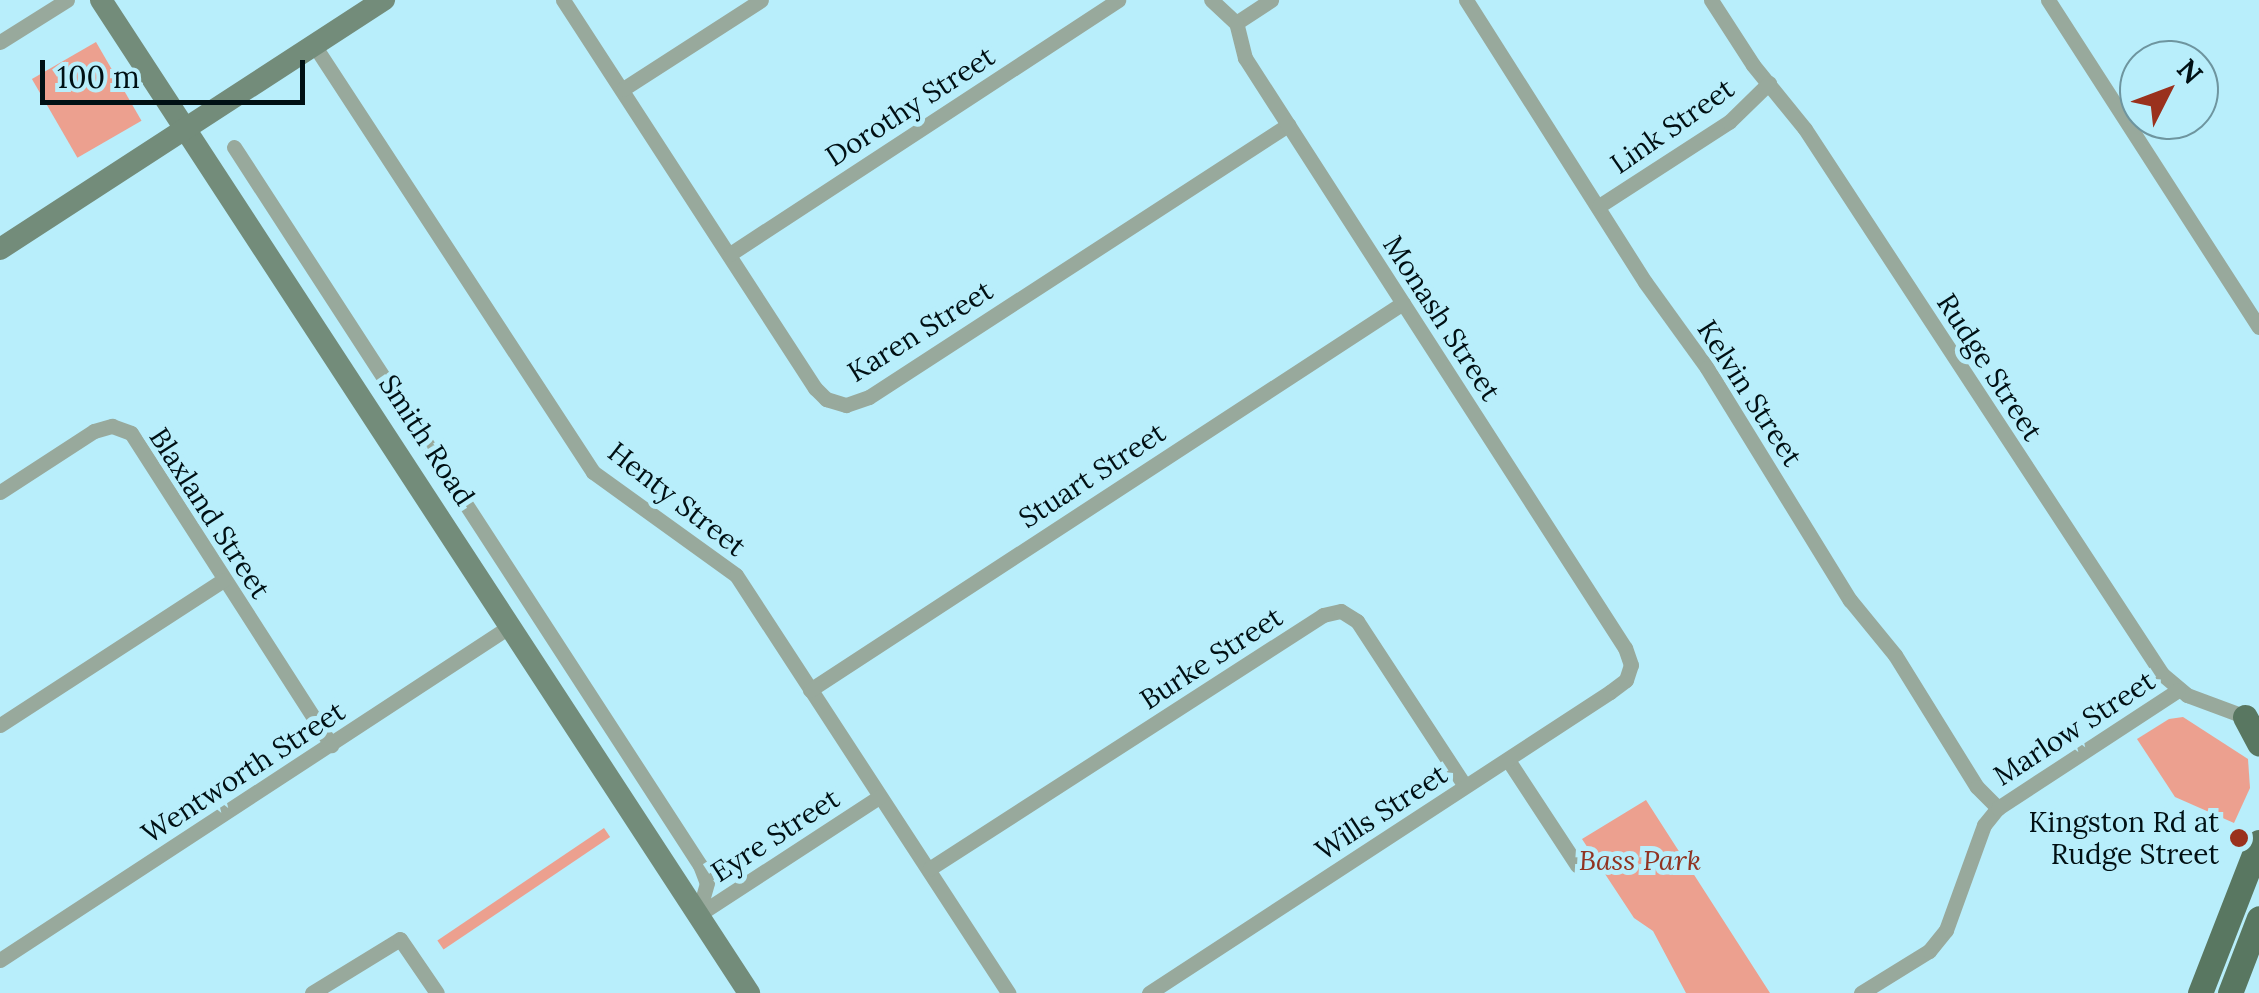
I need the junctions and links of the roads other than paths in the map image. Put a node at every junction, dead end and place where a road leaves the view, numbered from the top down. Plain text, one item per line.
1 (66, 0) edge
2 (101, 0) edge
3 (384, 0) edge
4 (563, 0) edge
5 (761, 0) edge
6 (1118, 0) edge
7 (1211, 0) edge
8 (1272, 0) edge
9 (1466, 0) edge
10 (1711, 0) edge
11 (2048, 0) edge
12 (1236, 23) junction
13 (0, 42) edge
14 (314, 45) junction
15 (1769, 83) junction
16 (623, 90) junction
17 (1288, 125) junction
18 (188, 129) junction
19 (234, 147) dead end
20 (1600, 206) junction
21 (0, 249) edge
22 (730, 254) junction
23 (1403, 303) junction
24 (2259, 327) edge
25 (0, 492) edge
26 (224, 580) junction
27 (512, 625) junction
28 (1631, 665) joint
29 (810, 690) junction
30 (2178, 690) junction
31 (2252, 719) edge
32 (0, 724) edge
33 (2259, 743) edge
34 (331, 745) junction
35 (1508, 760) junction
36 (1466, 786) junction
37 (879, 797) junction
38 (1998, 808) junction
39 (2259, 842) edge
40 (1577, 865) dead end
41 (928, 869) junction
42 (698, 915) junction
43 (2259, 918) edge
44 (0, 960) edge
45 (312, 993) edge
46 (436, 993) edge
47 (749, 993) edge
48 (1008, 993) edge
49 (1149, 993) edge
50 (1861, 993) edge
51 (2200, 993) edge
52 (2230, 993) edge

1 - 13 street
2 - 18 street, Smith Road
3 - 14 street
4 - 16 street, Karen Street
5 - 16 street
6 - 22 street, Dorothy Street
7 - 12 street, Monash Street
8 - 12 street
9 - 20 street, Kelvin Street
10 - 15 street, Rudge Street
11 - 24 street
12 - 17 street, Monash Street
14 - 18 street
14 - 29 street, Henty Street
15 - 20 street, Link Street
15 - 30 street, Rudge Street
16 - 22 street, Karen Street
17 - 22 street, Karen Street
17 - 23 street, Monash Street
18 - 21 street
18 - 27 street, Smith Road
19 - 42 street, Smith Road
20 - 38 street, Kelvin Street
23 - 28 street, Monash Street
23 - 29 street, Stuart Street
25 - 26 street, Blaxland Street
26 - 32 street
26 - 34 street, Blaxland Street
27 - 34 street, Wentworth Street
27 - 42 street, Smith Road
28 - 35 street, Wills Street
29 - 37 street, Henty Street
30 - 31 street, Rudge Street
30 - 38 street, Marlow Street
31 - 33 main road
34 - 44 street, Wentworth Street
35 - 36 street, Wills Street
35 - 40 street
36 - 41 street, Burke Street
36 - 49 street, Wills Street
37 - 41 street, Henty Street
37 - 42 street, Eyre Street
38 - 50 street, Marlow Street
39 - 51 main road
41 - 48 street, Henty Street
42 - 47 street, Smith Road
43 - 52 main road
45 - 46 street

